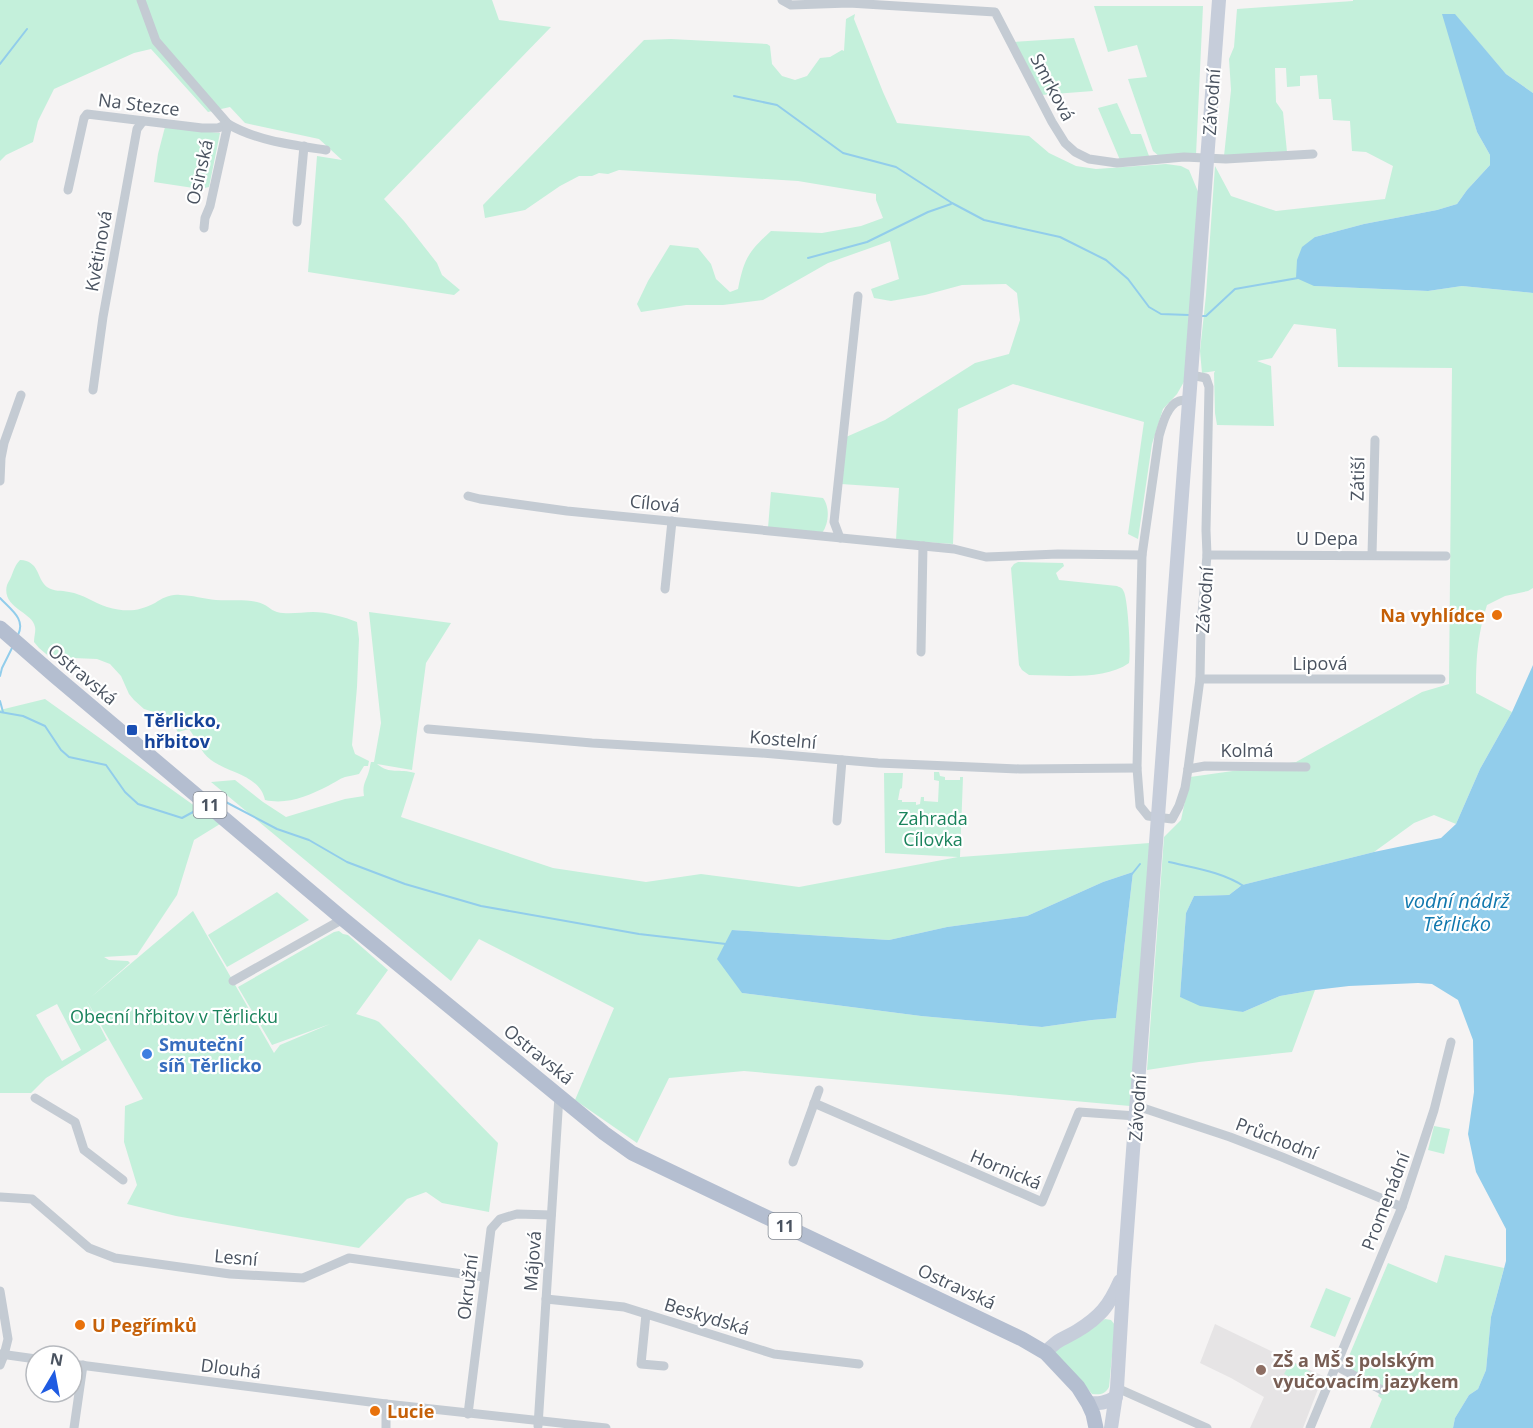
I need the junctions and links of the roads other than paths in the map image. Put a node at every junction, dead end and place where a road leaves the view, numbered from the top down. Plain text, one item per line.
1 (141, 0) edge
2 (782, 0) edge
3 (995, 0) edge
4 (1218, 4) edge
5 (995, 12) junction
6 (143, 121) junction
7 (228, 124) junction
8 (304, 146) junction
9 (326, 150) dead end
10 (1313, 154) dead end
11 (1207, 159) junction
12 (68, 190) dead end
13 (297, 222) dead end
14 (204, 228) dead end
15 (858, 296) dead end
16 (1191, 375) junction
17 (93, 390) dead end
18 (21, 395) dead end
19 (1189, 400) junction
20 (1375, 440) dead end
21 (0, 481) edge
22 (468, 496) dead end
23 (672, 521) junction
24 (840, 538) junction
25 (923, 546) junction
26 (1142, 555) junction
27 (1207, 555) junction
28 (1372, 555) junction
29 (1446, 556) dead end
30 (665, 589) dead end
31 (0, 628) edge
32 (921, 652) dead end
33 (1200, 679) junction
34 (1441, 679) dead end
35 (428, 729) dead end
36 (842, 760) junction
37 (1306, 767) dead end
38 (1137, 768) junction
39 (1188, 769) junction
40 (1158, 818) junction
41 (837, 821) dead end
42 (344, 919) junction
43 (233, 981) dead end
44 (1451, 1042) dead end
45 (819, 1090) dead end
46 (559, 1096) junction
47 (35, 1098) dead end
48 (814, 1104) junction
49 (1137, 1111) junction
50 (793, 1162) dead end
51 (123, 1180) dead end
52 (0, 1197) edge
53 (1402, 1207) junction
54 (551, 1215) junction
55 (1124, 1271) junction
56 (484, 1277) junction
57 (0, 1291) edge
58 (546, 1299) junction
59 (1102, 1312) junction
60 (646, 1314) junction
61 (1120, 1327) junction
62 (1063, 1337) junction
63 (1022, 1339) junction
64 (1046, 1353) junction
65 (2, 1355) edge
66 (24, 1358) edge
67 (859, 1364) dead end
68 (0, 1365) edge
69 (84, 1365) edge
70 (664, 1366) dead end
71 (1336, 1366) junction
72 (1382, 1390) dead end
73 (1116, 1393) junction
74 (1088, 1403) junction
75 (77, 1404) edge
76 (386, 1404) junction
77 (468, 1414) junction
78 (538, 1425) edge
79 (74, 1428) edge
80 (386, 1428) edge
81 (606, 1428) edge
82 (1096, 1428) edge
83 (1111, 1428) edge
84 (1207, 1428) edge
85 (1310, 1428) edge

1 - 7 street, Na Stezce
2 - 5 street
3 - 5 street
4 - 11 main road, Závodní
5 - 11 street, Smrková
6 - 7 street, Na Stezce
6 - 12 street, Na Stezce
6 - 17 street, Květinová
7 - 8 street, Na Stezce
7 - 14 street, Osinská
8 - 9 street, Na Stezce
8 - 13 street
10 - 11 street, Smrková
11 - 16 main road, Závodní
15 - 24 street
16 - 19 main road, Závodní
16 - 27 street, Závodní
18 - 21 street
19 - 26 street
19 - 40 main road, Závodní
20 - 28 street, Zátiší
22 - 23 street, Cílová
23 - 24 street, Cílová
23 - 30 street
24 - 25 street, Cílová
25 - 26 street, Cílová
25 - 32 street
26 - 38 street
27 - 28 street, U Depa
27 - 33 street, Závodní
28 - 29 street, U Depa
31 - 42 main road, Ostravská / 11
33 - 34 street, Lipová
33 - 39 street, Závodní
35 - 36 street, Kostelní
36 - 38 street, Kostelní
36 - 41 street
37 - 39 street, Kolmá
38 - 40 street
39 - 40 street, Závodní
40 - 49 main road, Závodní
42 - 43 street
42 - 46 main road, Ostravská / 11
44 - 53 street, Promenádní
45 - 48 street
46 - 54 street, Májová
46 - 63 main road, Ostravská / 11
47 - 51 street
48 - 49 street, Hornická
48 - 50 street
49 - 53 street, Průchodní
49 - 55 main road, Závodní
52 - 56 street, Lesní
53 - 71 street, Promenádní
54 - 56 street, Okružní
54 - 58 street, Májová
55 - 59 main road
55 - 61 main road, Závodní
56 - 77 street, Okružní
57 - 65 street
58 - 60 street, Beskydská
58 - 78 street, Májová
59 - 61 main road
59 - 62 main road
60 - 67 street, Beskydská
60 - 70 street
61 - 73 main road, Závodní
62 - 63 main road
62 - 64 main road
63 - 64 main road, Ostravská / 11
64 - 74 main road, Ostravská / 11
65 - 66 street
65 - 68 street
69 - 76 street, Dlouhá
71 - 72 street
71 - 85 street, Promenádní
73 - 74 main road
73 - 83 main road, Závodní
73 - 84 street
74 - 82 main road, Ostravská / 11
75 - 79 street
76 - 77 street, Dlouhá
76 - 80 street
77 - 78 street, Dlouhá
78 - 81 street, Dlouhá

